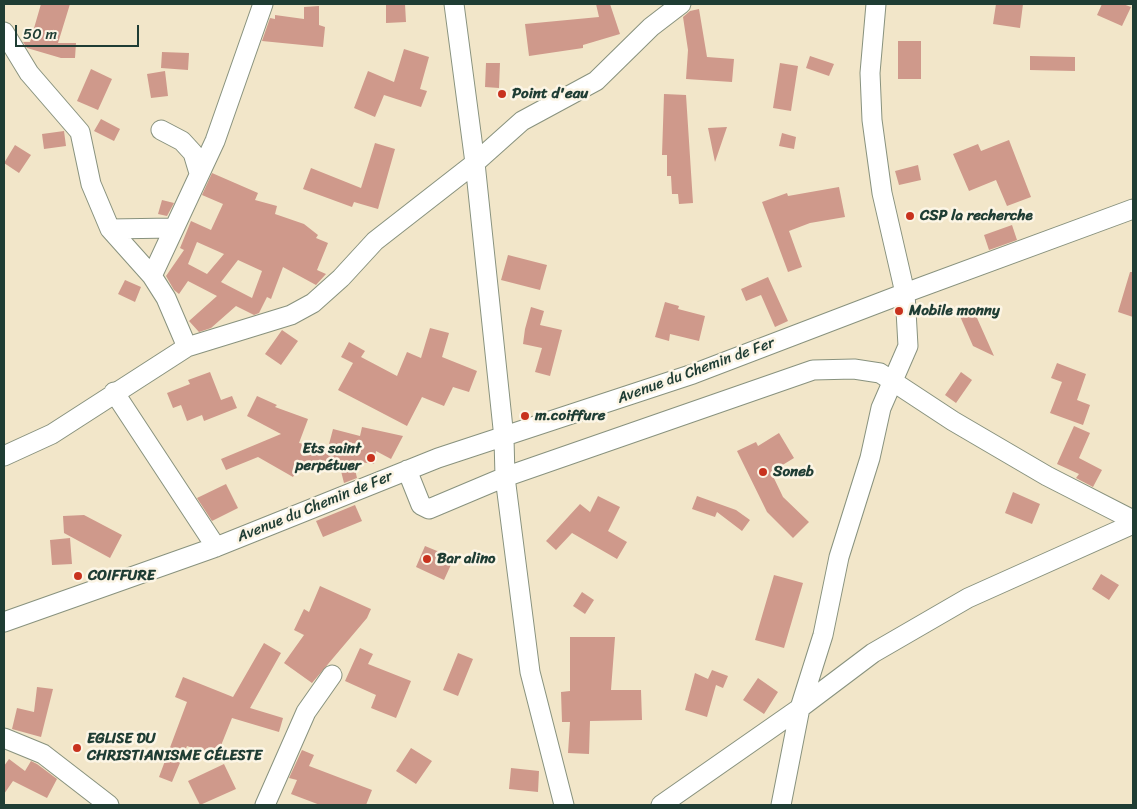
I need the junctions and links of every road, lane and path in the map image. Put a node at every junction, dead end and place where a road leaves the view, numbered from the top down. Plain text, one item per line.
1 (263, 4) edge
2 (454, 4) edge
3 (681, 4) edge
4 (876, 4) edge
5 (4, 32) edge
6 (161, 130) dead end
7 (475, 163) junction
8 (199, 173) junction
9 (1133, 209) edge
10 (173, 228) junction
11 (110, 229) junction
12 (152, 276) junction
13 (904, 293) junction
14 (186, 347) junction
15 (892, 380) junction
16 (114, 392) junction
17 (504, 438) junction
18 (4, 456) edge
19 (407, 470) junction
20 (505, 477) junction
21 (1133, 520) edge
22 (1133, 524) edge
23 (216, 547) junction
24 (4, 622) edge
25 (332, 675) dead end
26 (800, 708) junction
27 (5, 741) edge
28 (109, 805) edge
29 (266, 805) edge
30 (564, 805) edge
31 (661, 805) edge
32 (781, 805) edge

1 - 8 street
2 - 7 street
3 - 7 street
4 - 13 street
5 - 11 street
6 - 8 street
7 - 14 street
7 - 17 street
8 - 10 street
9 - 13 street, Avenue du Chemin de Fer
10 - 11 street
10 - 12 street
11 - 12 street
12 - 14 street
13 - 15 street
13 - 17 street, Avenue du Chemin de Fer
14 - 16 street
15 - 20 street
15 - 21 street
15 - 26 street
16 - 18 street
16 - 23 street
17 - 19 street, Avenue du Chemin de Fer
17 - 20 street
19 - 20 street
19 - 23 street, Avenue du Chemin de Fer
20 - 30 street
22 - 26 street
23 - 24 street, Avenue du Chemin de Fer
25 - 29 street
26 - 31 street
26 - 32 street
27 - 28 street

